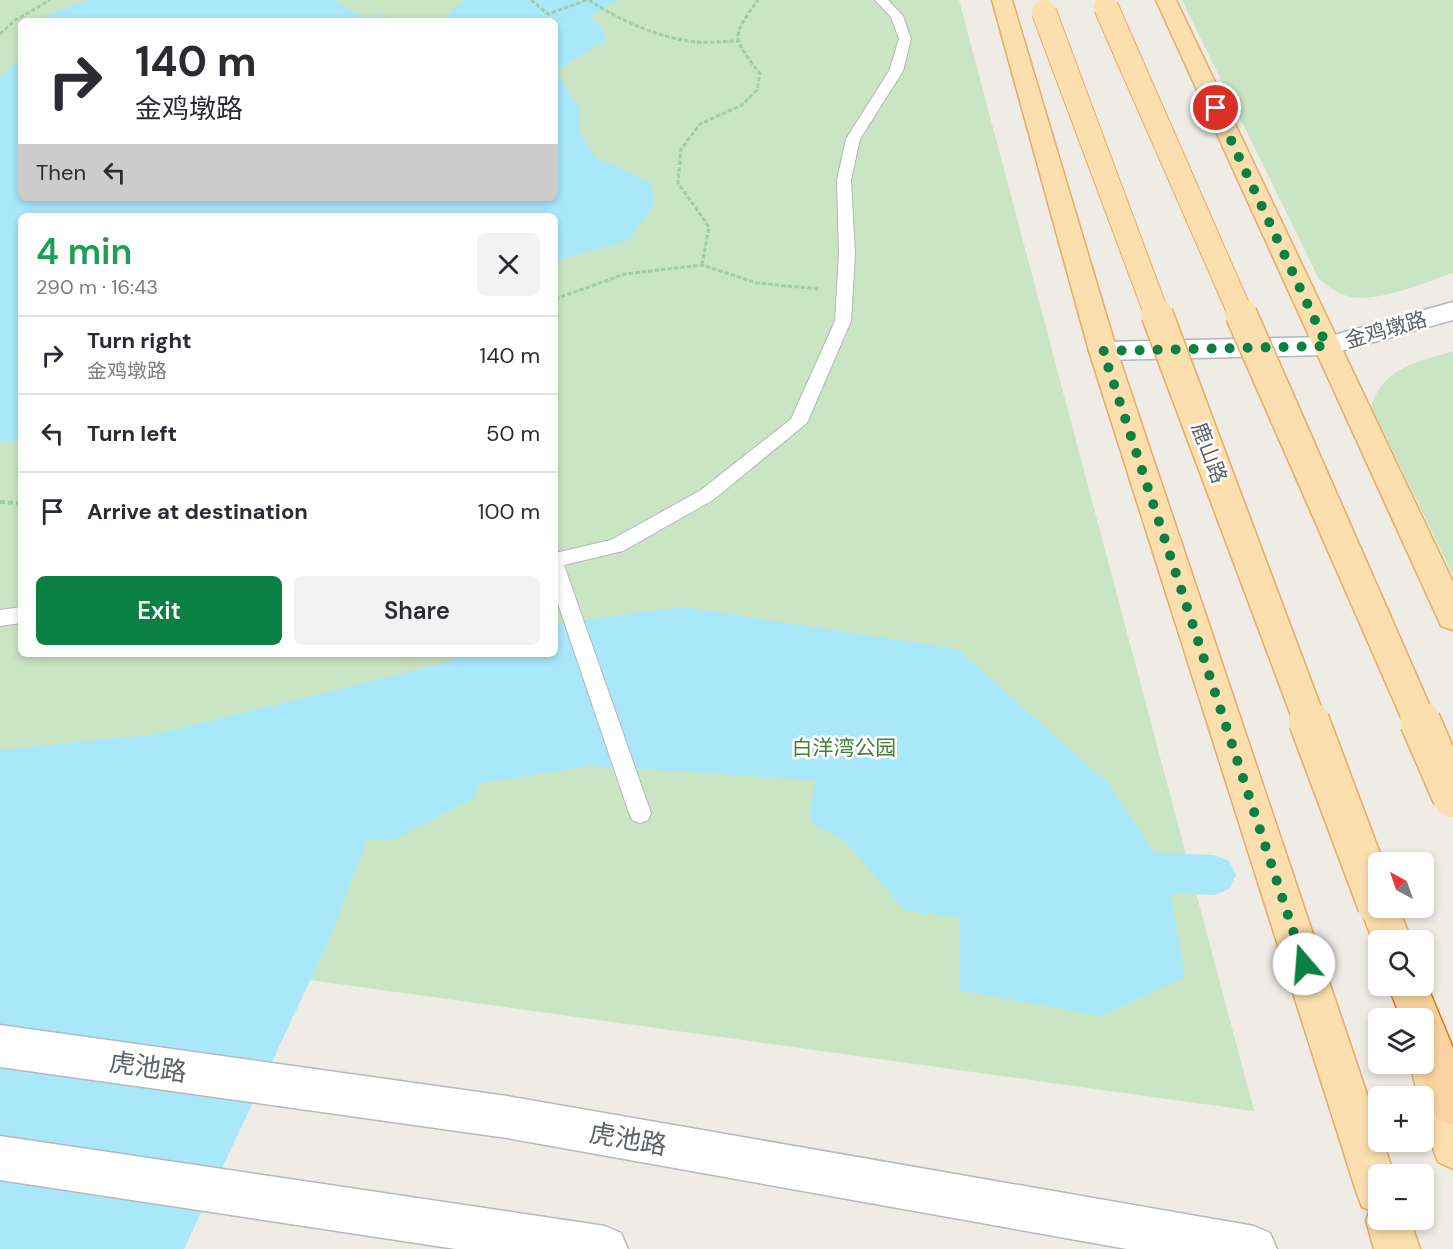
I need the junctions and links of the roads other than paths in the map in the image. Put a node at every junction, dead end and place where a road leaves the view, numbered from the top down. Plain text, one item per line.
1 (881, 0) edge
2 (1002, 0) edge
3 (1166, 0) edge
4 (1105, 3) edge
5 (1042, 6) edge
6 (1453, 310) edge
7 (1327, 346) junction
8 (1103, 351) junction
9 (558, 559) edge
10 (558, 576) edge
11 (18, 615) edge
12 (1453, 617) edge
13 (0, 618) edge
14 (1453, 797) edge
15 (640, 813) dead end
16 (1368, 877) edge
17 (0, 1046) edge
18 (1434, 1053) edge
19 (1434, 1074) edge
20 (1453, 1104) edge
21 (1453, 1147) edge
22 (0, 1158) edge
23 (1369, 1164) edge
24 (1391, 1230) edge
25 (605, 1249) edge
26 (1254, 1249) edge
27 (1397, 1249) edge

1 - 9 lane
2 - 8 main road
3 - 7 main road
4 - 14 main road, bridge
5 - 16 main road, 鹿山路, bridge
6 - 7 main road, 金鸡墩路
7 - 8 main road, 金鸡墩路
7 - 12 main road
8 - 23 main road
10 - 15 lane
11 - 13 lane
17 - 26 main road, 虎池路
18 - 20 highway
19 - 21 main road
22 - 25 main road
24 - 27 main road

